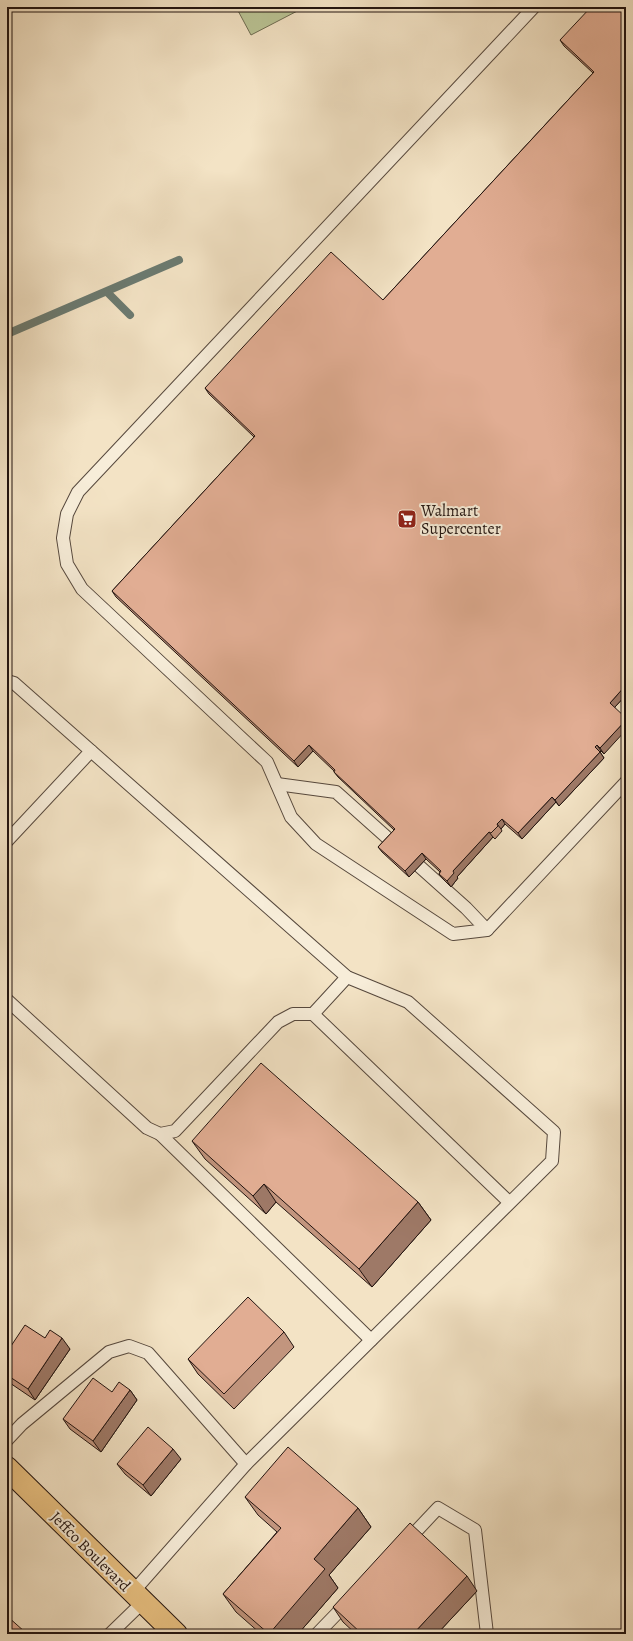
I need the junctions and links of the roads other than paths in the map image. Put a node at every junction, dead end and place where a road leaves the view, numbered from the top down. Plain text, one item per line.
1 (534, 7) edge
2 (7, 681) edge
3 (91, 751) junction
4 (626, 782) edge
5 (277, 784) junction
6 (7, 841) edge
7 (392, 842) edge
8 (418, 866) edge
9 (488, 930) junction
10 (347, 977) junction
11 (7, 1000) edge
12 (313, 1014) junction
13 (160, 1134) junction
14 (509, 1202) junction
15 (371, 1340) junction
16 (7, 1440) edge
17 (246, 1464) junction
18 (7, 1468) edge
19 (400, 1548) edge
20 (356, 1594) edge
21 (138, 1597) junction
22 (110, 1634) edge
23 (176, 1634) edge
24 (317, 1634) edge
25 (488, 1634) edge

1 - 5 lane
2 - 3 lane
3 - 6 lane
3 - 10 lane
4 - 9 lane
5 - 7 lane
5 - 9 lane
8 - 9 lane
10 - 12 lane
10 - 14 lane
11 - 13 lane
12 - 13 lane
12 - 14 lane
13 - 15 lane
14 - 15 lane
15 - 17 lane
16 - 17 lane
17 - 21 lane
18 - 21 main road, Jeffco Boulevard
19 - 25 lane
20 - 24 lane
21 - 22 lane
21 - 23 main road, Jeffco Boulevard

